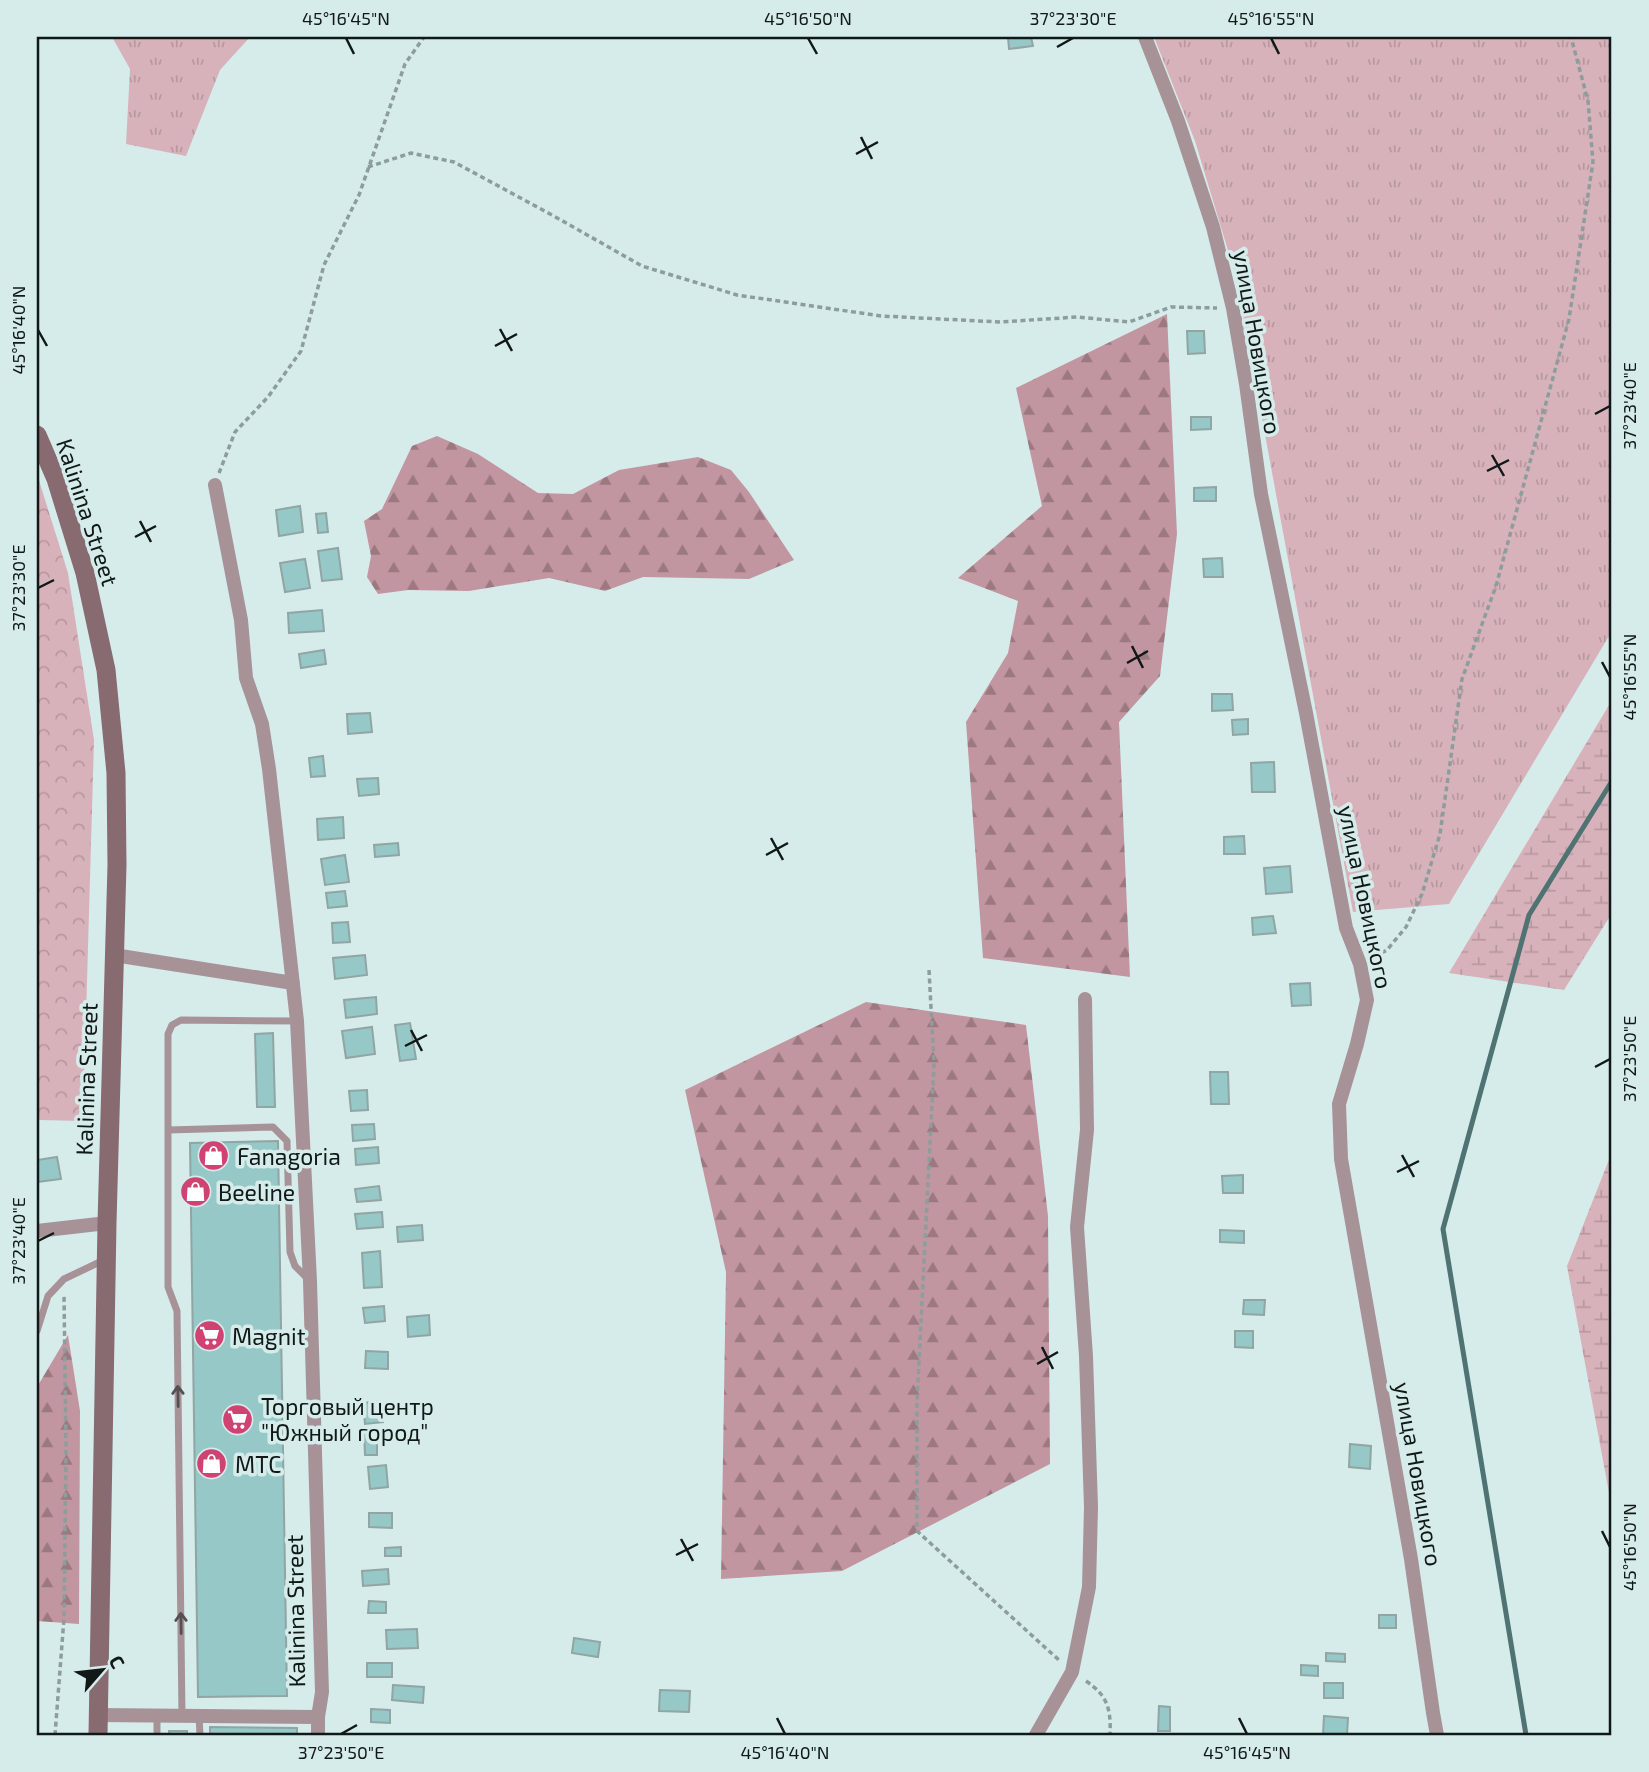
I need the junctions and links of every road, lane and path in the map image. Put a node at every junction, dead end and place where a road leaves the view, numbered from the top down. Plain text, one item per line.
1 (424, 37) edge
2 (1145, 37) edge
3 (1571, 37) edge
4 (368, 167) junction
5 (1233, 308) junction
6 (37, 435) edge
7 (215, 485) joint
8 (114, 955) junction
9 (1360, 964) junction
10 (929, 970) dead end
11 (293, 983) junction
12 (1085, 999) dead end
13 (297, 1021) junction
14 (168, 1130) junction
15 (107, 1223) junction
16 (37, 1231) edge
17 (106, 1259) junction
18 (64, 1279) junction
19 (310, 1281) junction
20 (37, 1331) edge
21 (1072, 1672) junction
22 (98, 1715) junction
23 (157, 1716) junction
24 (182, 1716) junction
25 (200, 1716) junction
26 (318, 1717) junction
27 (55, 1735) edge
28 (99, 1735) edge
29 (157, 1735) edge
30 (200, 1735) edge
31 (318, 1735) edge
32 (1037, 1735) edge
33 (1110, 1735) edge
34 (1437, 1735) edge

1 - 4 path
2 - 5 street, улица Новицкого
3 - 9 path
4 - 5 path
4 - 7 path
5 - 9 street, улица Новицкого
6 - 8 main road, Kalinina Street
7 - 11 street, Kalinina Street
8 - 11 street
8 - 15 main road, Kalinina Street
9 - 34 street, улица Новицкого
10 - 21 path
11 - 13 street, Kalinina Street
12 - 21 street
13 - 14 lane
13 - 19 street, Kalinina Street
14 - 19 lane
24 -> 14 lane
15 - 16 street
15 - 17 main road, Kalinina Street
17 - 18 lane
17 - 22 main road, Kalinina Street
18 - 20 lane
18 - 27 path
19 - 26 street, Kalinina Street
21 - 32 street
21 - 33 path
22 - 23 street
22 - 28 main road, Kalinina Street
23 - 24 street
23 - 29 lane
24 - 25 street
25 - 26 street
25 - 30 lane
26 - 31 street, Kalinina Street

